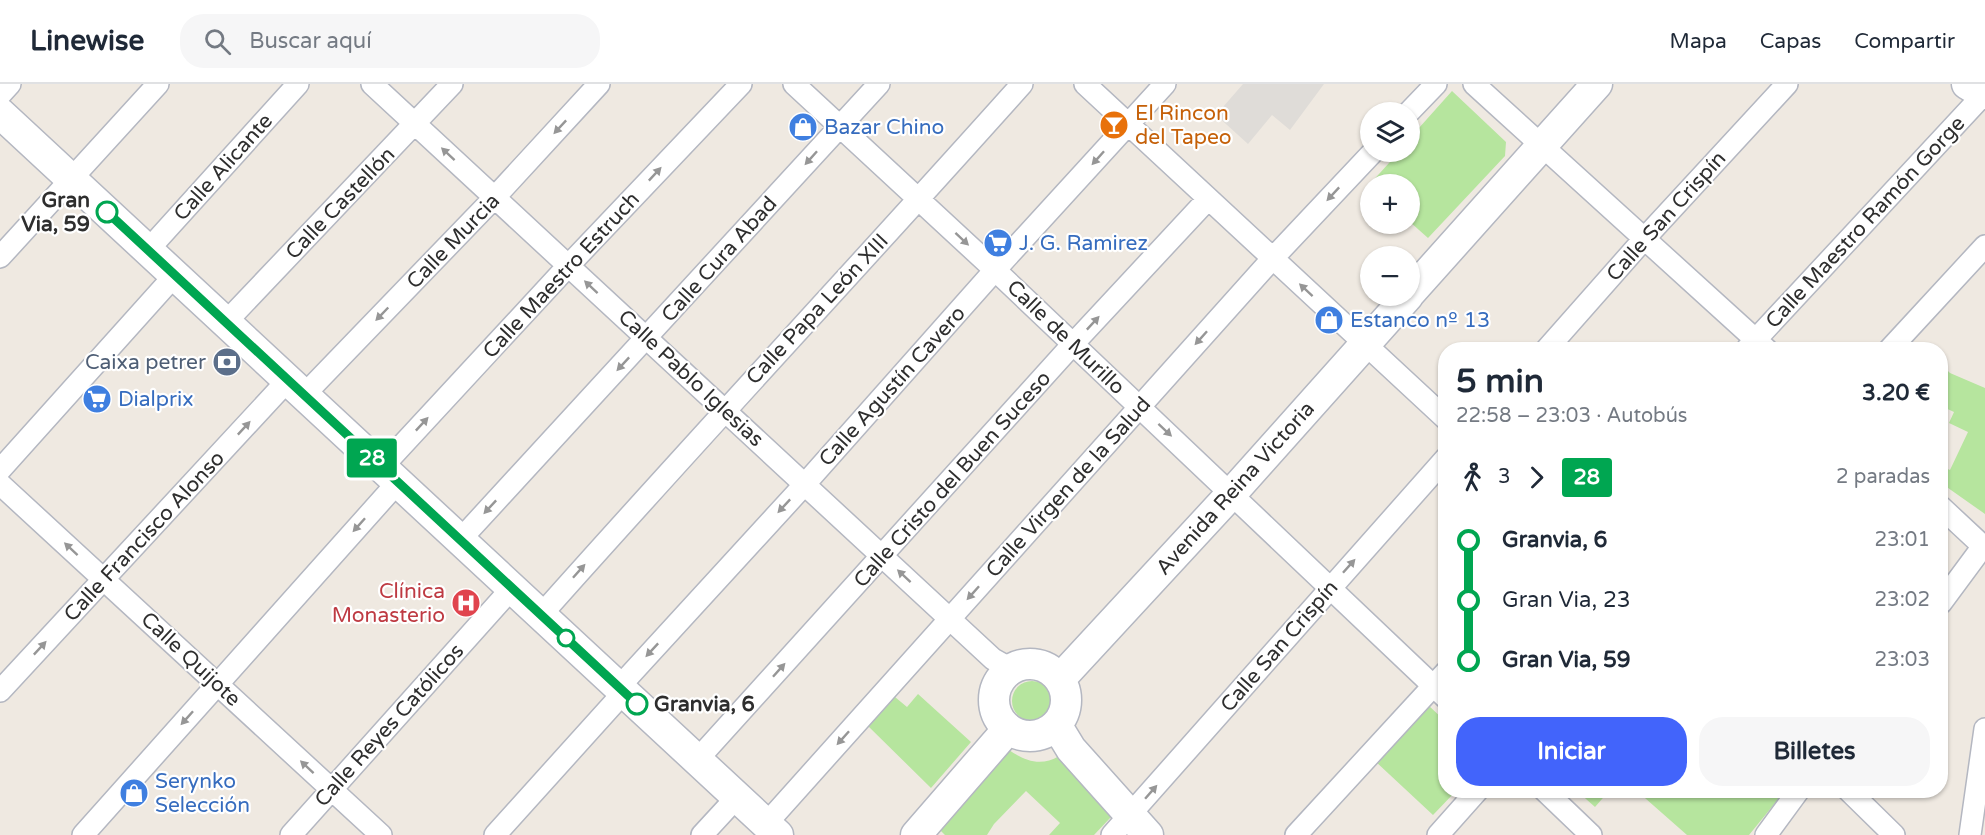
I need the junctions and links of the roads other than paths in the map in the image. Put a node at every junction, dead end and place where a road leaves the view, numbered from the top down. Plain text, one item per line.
1 (10, 84) edge
2 (158, 84) edge
3 (298, 84) edge
4 (372, 84) edge
5 (452, 84) edge
6 (599, 84) edge
7 (741, 84) edge
8 (794, 84) edge
9 (879, 84) edge
10 (1022, 84) edge
11 (1085, 84) edge
12 (1165, 84) edge
13 (1436, 84) edge
14 (1474, 84) edge
15 (1597, 84) edge
16 (1787, 84) edge
17 (1980, 92) edge
18 (0, 95) edge
19 (1419, 102) edge
20 (0, 113) edge
21 (416, 124) junction
22 (1129, 124) junction
23 (840, 126) junction
24 (1542, 145) junction
25 (1363, 162) edge
26 (71, 179) junction
27 (495, 197) junction
28 (919, 199) junction
29 (1208, 199) junction
30 (1644, 239) junction
31 (1985, 246) edge
32 (148, 250) junction
33 (0, 257) edge
34 (1273, 258) junction
35 (568, 266) junction
36 (995, 270) junction
37 (175, 275) junction
38 (1420, 282) edge
39 (1398, 306) edge
40 (226, 322) junction
41 (647, 338) junction
42 (1553, 342) edge
43 (1752, 342) edge
44 (1760, 342) edge
45 (1897, 342) edge
46 (1073, 344) junction
47 (1365, 344) junction
48 (296, 388) junction
49 (1139, 407) junction
50 (724, 410) junction
51 (1438, 412) edge
52 (1438, 467) edge
53 (0, 470) edge
54 (390, 475) junction
55 (0, 484) edge
56 (805, 484) junction
57 (1232, 493) junction
58 (1948, 514) edge
59 (460, 540) junction
60 (1985, 548) edge
61 (882, 557) junction
62 (104, 579) junction
63 (512, 588) junction
64 (1329, 588) junction
65 (1948, 594) edge
66 (540, 615) junction
67 (950, 619) junction
68 (1011, 669) junction
69 (1060, 679) junction
70 (1438, 682) edge
71 (217, 684) junction
72 (1438, 689) edge
73 (622, 690) junction
74 (0, 691) edge
75 (1056, 726) junction
76 (1008, 729) junction
77 (1985, 729) edge
78 (697, 760) junction
79 (332, 789) junction
80 (737, 797) junction
81 (1471, 798) edge
82 (1552, 798) edge
83 (1793, 798) edge
84 (1856, 798) edge
85 (1130, 829) edge
86 (772, 830) edge
87 (1969, 831) edge
88 (83, 835) edge
89 (291, 835) edge
90 (381, 835) edge
91 (495, 835) edge
92 (702, 835) edge
93 (916, 835) edge
94 (1296, 835) edge
95 (1437, 835) edge
96 (1591, 835) edge
97 (1766, 835) edge
98 (1894, 835) edge

1 - 18 street
2 - 26 street
3 - 32 street, Calle Alicante
4 - 21 street, Calle Pablo Iglesias
5 - 21 street, Calle Castellón
6 -> 27 street, Calle Murcia
35 -> 7 street, Calle Maestro Estruch
8 - 23 street, Calle de Murillo
9 - 23 street, Calle Cura Abad
10 - 28 street, Calle Papa León XIII
11 - 22 street
12 - 22 street, Calle Agustín Cavero
13 - 19 street
14 - 24 street
15 - 24 street, Avenida Reina Victoria
16 - 30 street, Calle San Crispín
17 - 44 street, Calle Maestro Ramón Gorge
20 - 26 street
27 -> 21 street, Calle Pablo Iglesias
21 - 40 street, Calle Castellón
22 - 29 street
22 -> 36 street, Calle Agustín Cavero
23 - 28 street, Calle de Murillo
23 -> 41 street, Calle Cura Abad
24 - 30 street
24 - 38 street, Avenida Reina Victoria
25 -> 34 street, Calle Virgen de la Salud
26 - 32 street
26 - 33 street
27 - 35 street, Calle Pablo Iglesias
27 -> 48 street, Calle Murcia
28 -> 36 street, Calle de Murillo
28 - 50 street, Calle Papa León XIII
29 - 34 street
46 -> 29 street, Calle Cristo del Buen Suceso
30 - 42 street, Calle San Crispín
30 - 43 street
31 - 45 street
32 - 37 street
47 -> 34 street
34 -> 49 street, Calle Virgen de la Salud
41 -> 35 street, Calle Pablo Iglesias
54 -> 35 street, Calle Maestro Estruch
36 - 46 street, Calle de Murillo
36 - 56 street, Calle Agustín Cavero
37 - 40 street
37 - 53 street
39 - 47 street, Avenida Reina Victoria
40 - 48 street
41 - 50 street, Calle Pablo Iglesias
41 -> 59 street, Calle Cura Abad
46 - 49 street, Calle de Murillo
46 - 61 street, Calle Cristo del Buen Suceso
47 - 51 street
47 - 57 street, Avenida Reina Victoria
48 - 54 street
62 -> 48 street, Calle Francisco Alonso
49 -> 57 street, Calle de Murillo
49 -> 67 street, Calle Virgen de la Salud
50 - 56 street, Calle Pablo Iglesias
66 -> 50 street, Calle Papa León XIII
64 -> 52 street, Calle San Crispín
54 - 59 street
54 -> 71 street, Calle Maestro Estruch
62 -> 55 street, Calle Quijote
56 - 61 street, Calle Pablo Iglesias
56 -> 73 street, Calle Agustín Cavero
57 - 64 street, Calle de Murillo
57 - 69 street, Avenida Reina Victoria
58 - 60 street
59 - 63 street
60 - 65 street
67 -> 61 street, Calle Pablo Iglesias
78 -> 61 street, Calle Cristo del Buen Suceso
62 - 71 street, Calle Quijote
74 -> 62 street, Calle Francisco Alonso
63 - 66 street
63 - 79 street, Calle Reyes Católicos
64 - 70 street, Calle de Murillo
85 -> 64 street, Calle San Crispín
66 - 73 street
67 - 68 street, Calle Pablo Iglesias
67 -> 86 street, Calle Virgen de la Salud
68 - 69 street
68 - 76 street
69 - 75 street
79 -> 71 street, Calle Quijote
71 -> 88 street, Calle Maestro Estruch
72 - 94 street
73 - 78 street
73 - 91 street, Calle Agustín Cavero
75 - 76 street
75 - 85 street
76 - 93 street
77 - 87 street
78 - 80 street
79 - 89 street, Calle Reyes Católicos
79 - 90 street, Calle Quijote
80 - 86 street
80 - 92 street
81 - 95 street
82 - 96 street
83 - 97 street
84 - 98 street

